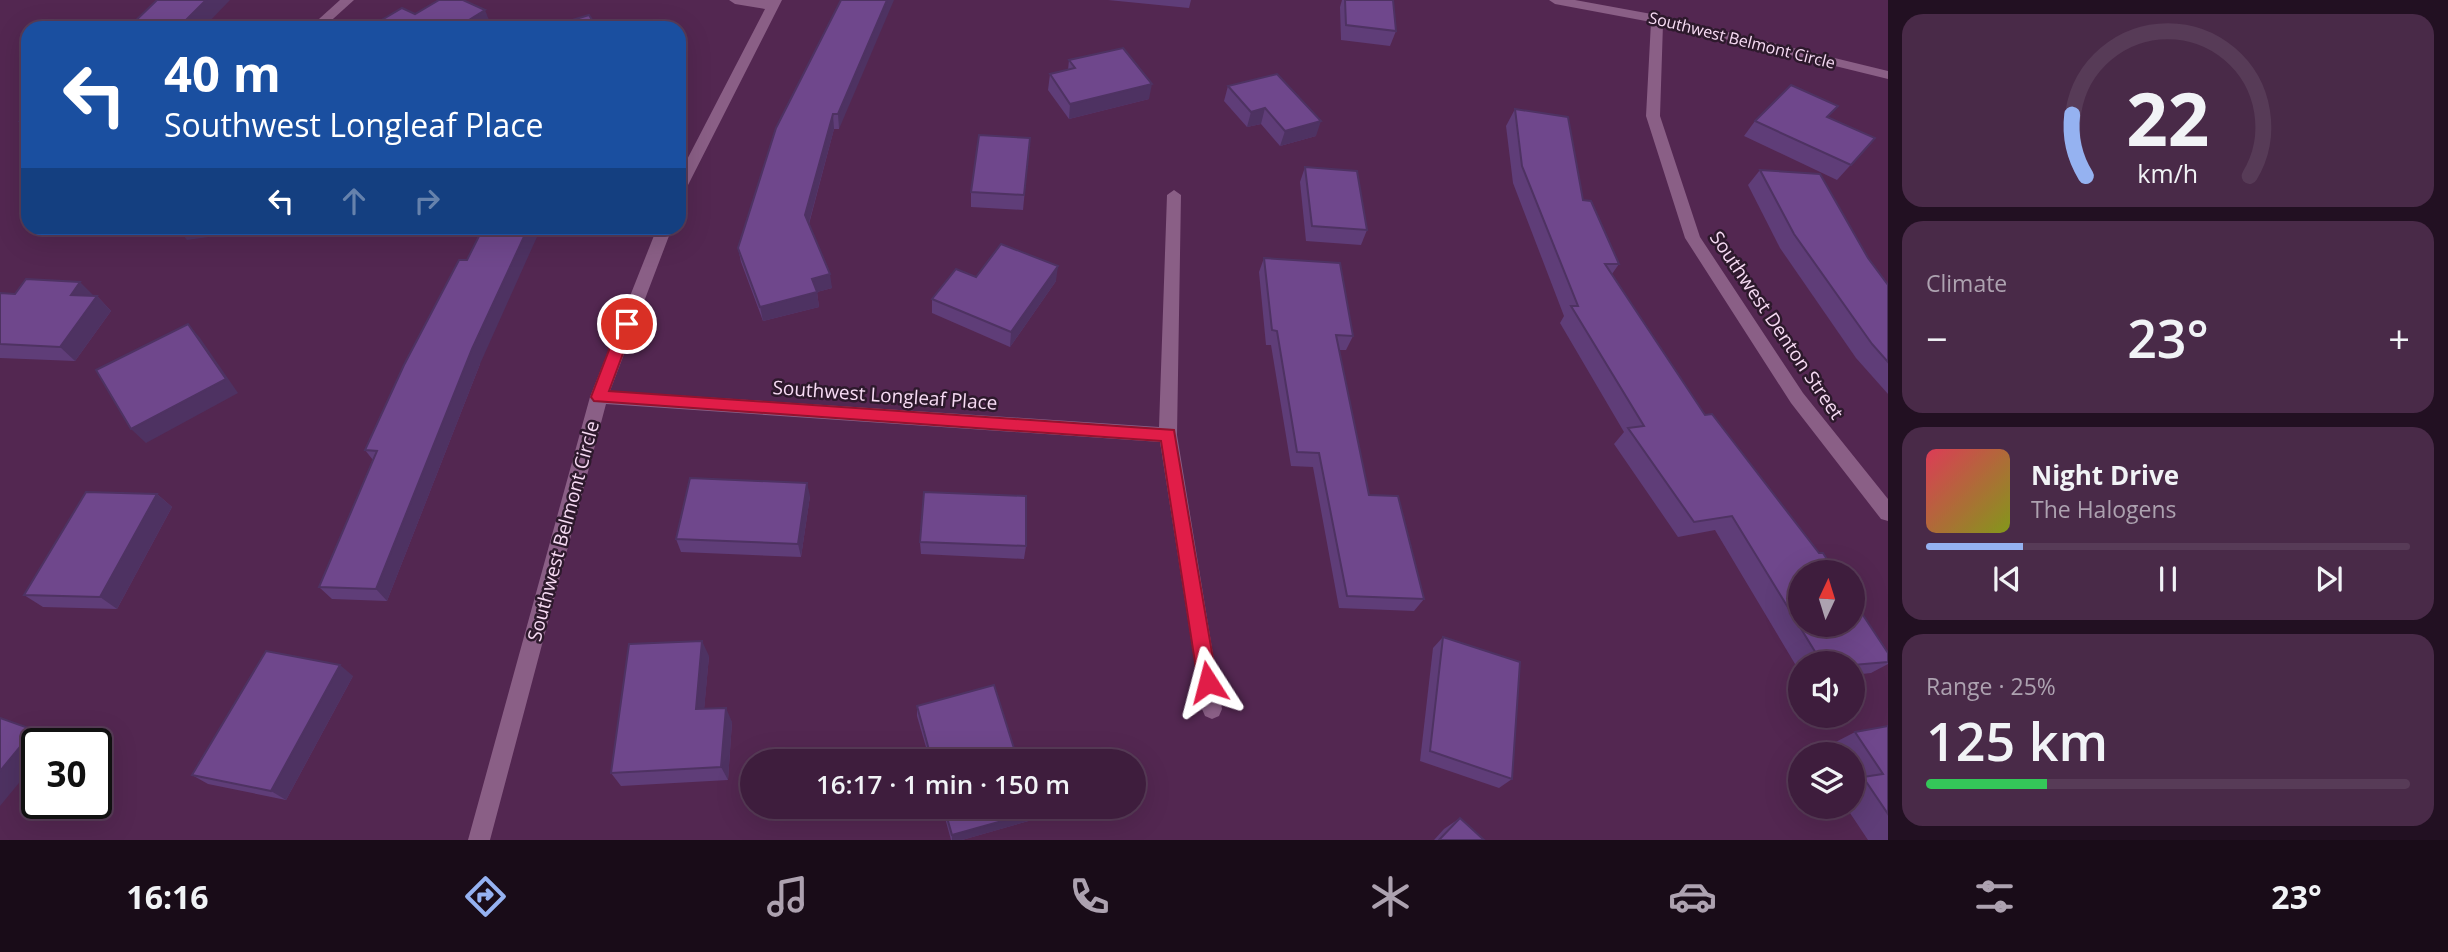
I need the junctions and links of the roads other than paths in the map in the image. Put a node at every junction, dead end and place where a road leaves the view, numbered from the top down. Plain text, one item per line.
1 (348, 0) edge
2 (735, 0) edge
3 (1555, 0) edge
4 (774, 3) edge
5 (1657, 19) junction
6 (324, 21) edge
7 (1888, 75) edge
8 (686, 175) edge
9 (1174, 195) dead end
10 (661, 235) edge
11 (599, 397) junction
12 (1168, 435) junction
13 (1888, 513) edge
14 (1212, 709) dead end
15 (479, 840) edge

1 - 6 street
2 - 4 street
3 - 5 street, Southwest Belmont Circle
4 - 8 street
5 - 7 street, Southwest Belmont Circle
5 - 13 street, Southwest Denton Street
9 - 12 street
10 - 11 street, Southwest Belmont Circle
11 - 12 street, Southwest Longleaf Place
11 - 15 street, Southwest Belmont Circle
12 - 14 street

